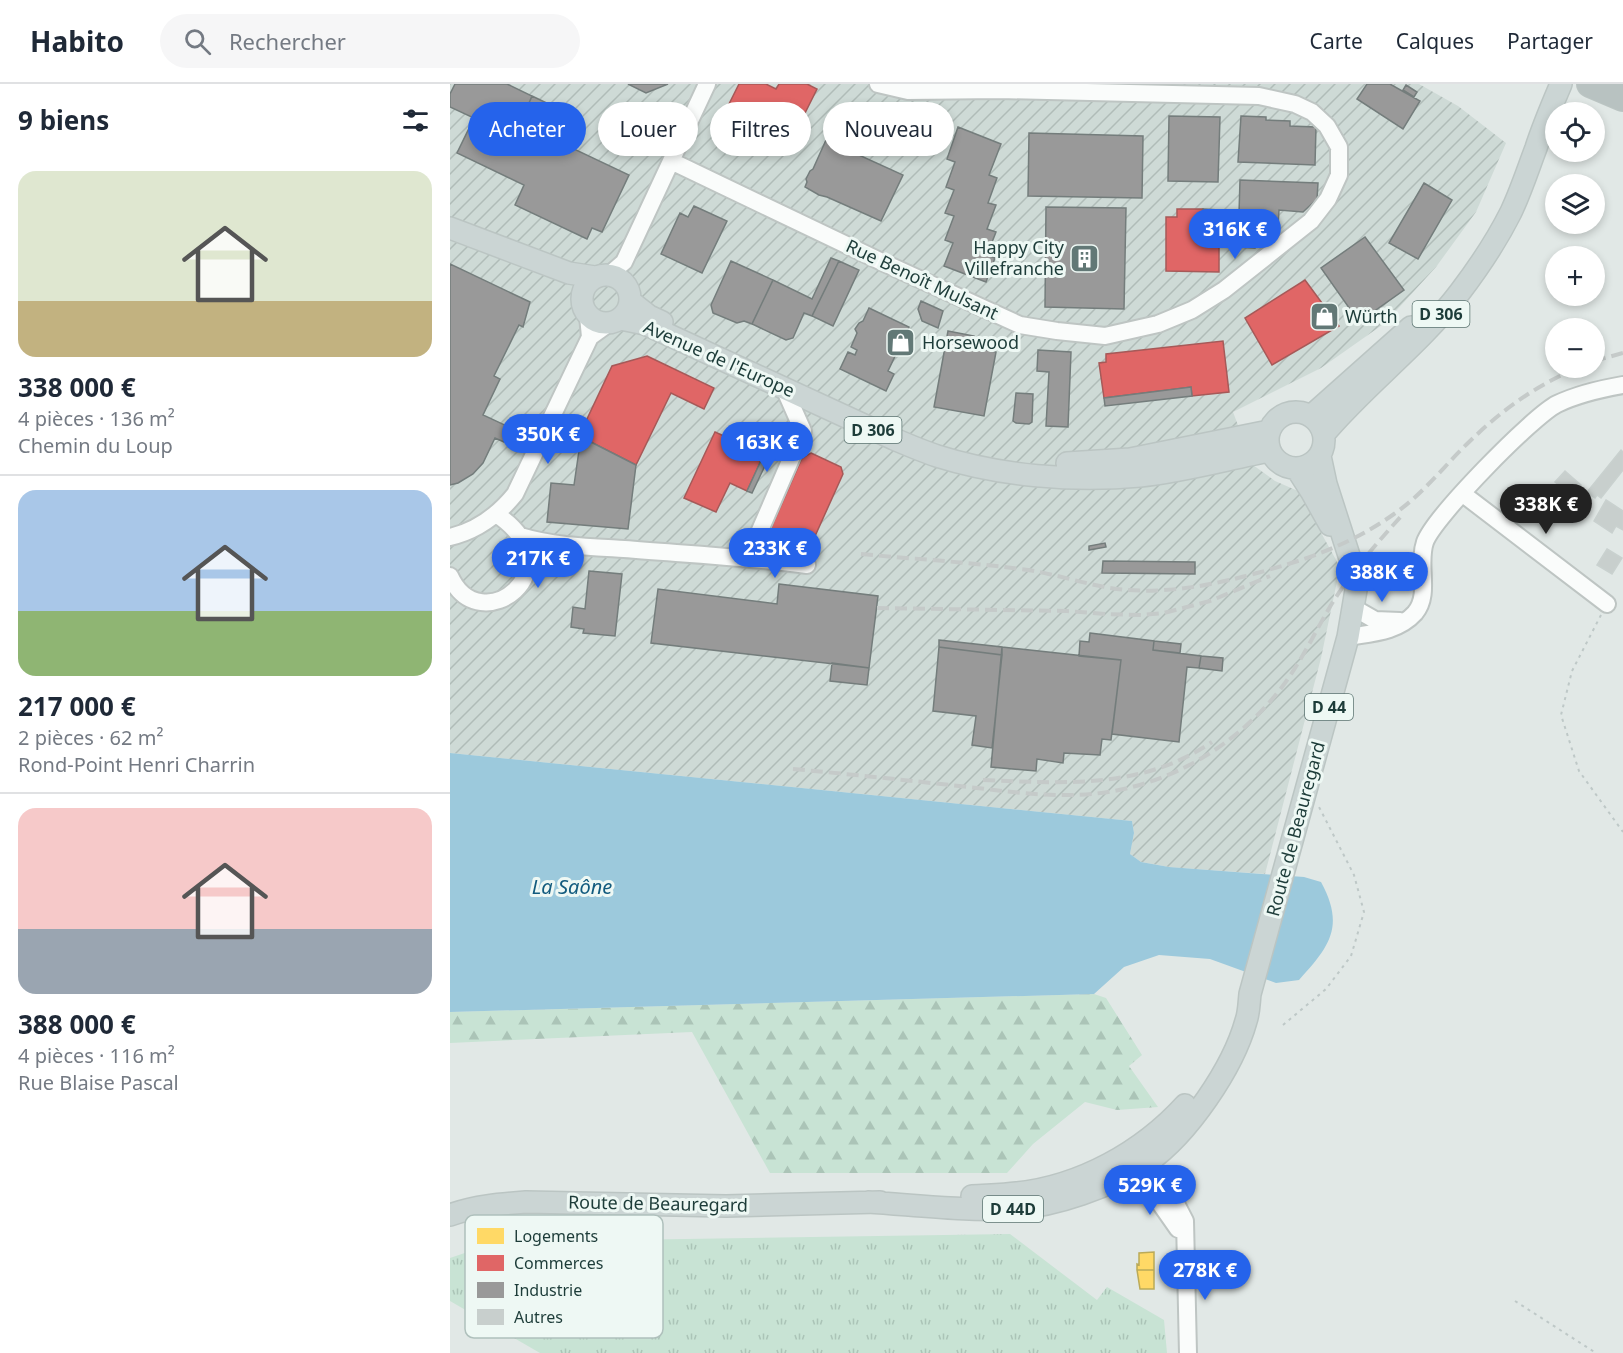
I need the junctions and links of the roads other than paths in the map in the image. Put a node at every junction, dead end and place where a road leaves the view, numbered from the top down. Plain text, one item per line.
1 (707, 84) edge
2 (878, 84) edge
3 (1561, 84) edge
4 (1590, 84) edge
5 (1623, 98) edge
6 (671, 161) junction
7 (1529, 163) junction
8 (450, 229) edge
9 (613, 274) junction
10 (581, 296) junction
11 (612, 315) junction
12 (1623, 385) edge
13 (784, 388) junction
14 (1311, 416) junction
15 (1324, 434) junction
16 (1269, 441) junction
17 (1320, 456) junction
18 (1297, 469) junction
19 (1463, 494) junction
20 (496, 514) junction
21 (520, 536) junction
22 (450, 539) edge
23 (748, 558) junction
24 (1350, 559) junction
25 (807, 566) dead end
26 (450, 576) edge
27 (1607, 604) road end
28 (1354, 608) junction
29 (1404, 621) junction
30 (1348, 637) junction
31 (1140, 1160) junction
32 (450, 1215) edge
33 (1188, 1353) edge

1 - 6 street
2 - 6 street, Rue Benoît Mulsant
3 - 7 main road, D 306
4 - 5 highway
6 - 9 street
7 - 14 main road, D 306
7 - 15 main road, D 306
8 - 9 main road
8 - 10 main road
9 - 10 main road
9 - 11 main road
10 - 11 main road
11 - 13 main road, Avenue de l'Europe / D 306
11 - 16 main road, Avenue de l'Europe / D 306
11 - 20 street
12 - 19 street
13 - 16 main road, Avenue de l'Europe / D 306
13 - 23 street
14 - 15 main road
14 - 16 main road
15 - 17 main road
16 - 18 main road
17 - 18 main road
17 - 24 main road, Route de Beauregard / D 44
18 - 24 main road, Route de Beauregard / D 44
19 - 27 street
19 - 29 street
20 - 21 street
20 - 22 street
21 - 23 street
21 - 26 street
23 - 25 street
24 - 28 main road, Route de Beauregard / D 44
28 - 29 street
28 - 30 main road, Route de Beauregard / D 44
29 - 30 street
30 - 31 main road, Route de Beauregard / D 44
31 - 32 main road, Route de Beauregard / D 44D
31 - 33 street

